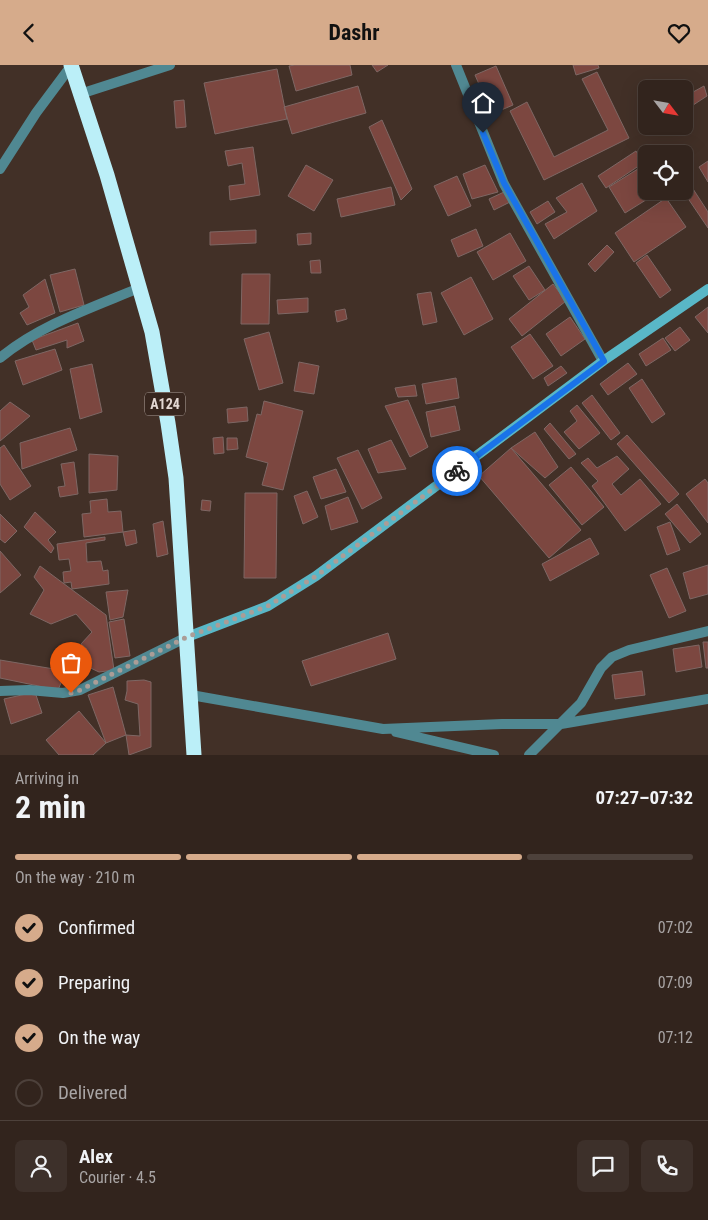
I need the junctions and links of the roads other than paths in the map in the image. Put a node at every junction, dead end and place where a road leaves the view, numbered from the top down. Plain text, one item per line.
1 (71, 65) edge
2 (170, 65) edge
3 (456, 65) edge
4 (80, 95) junction
5 (0, 169) edge
6 (139, 288) junction
7 (708, 289) edge
8 (0, 358) edge
9 (604, 361) junction
10 (708, 631) edge
11 (187, 637) junction
12 (0, 691) edge
13 (191, 695) junction
14 (708, 699) edge
15 (561, 724) junction
16 (383, 729) junction
17 (194, 755) edge
18 (494, 755) edge
19 (528, 755) edge

1 - 4 highway, A124
1 - 5 street
2 - 4 street
3 - 9 street
4 - 6 highway, A124
6 - 8 street
6 - 11 highway, A124
7 - 9 street
9 - 11 street
10 - 15 street
11 - 12 street
11 - 13 highway, A124
13 - 16 street
13 - 17 highway, A124
14 - 15 street
15 - 16 street
15 - 19 street
16 - 18 street

